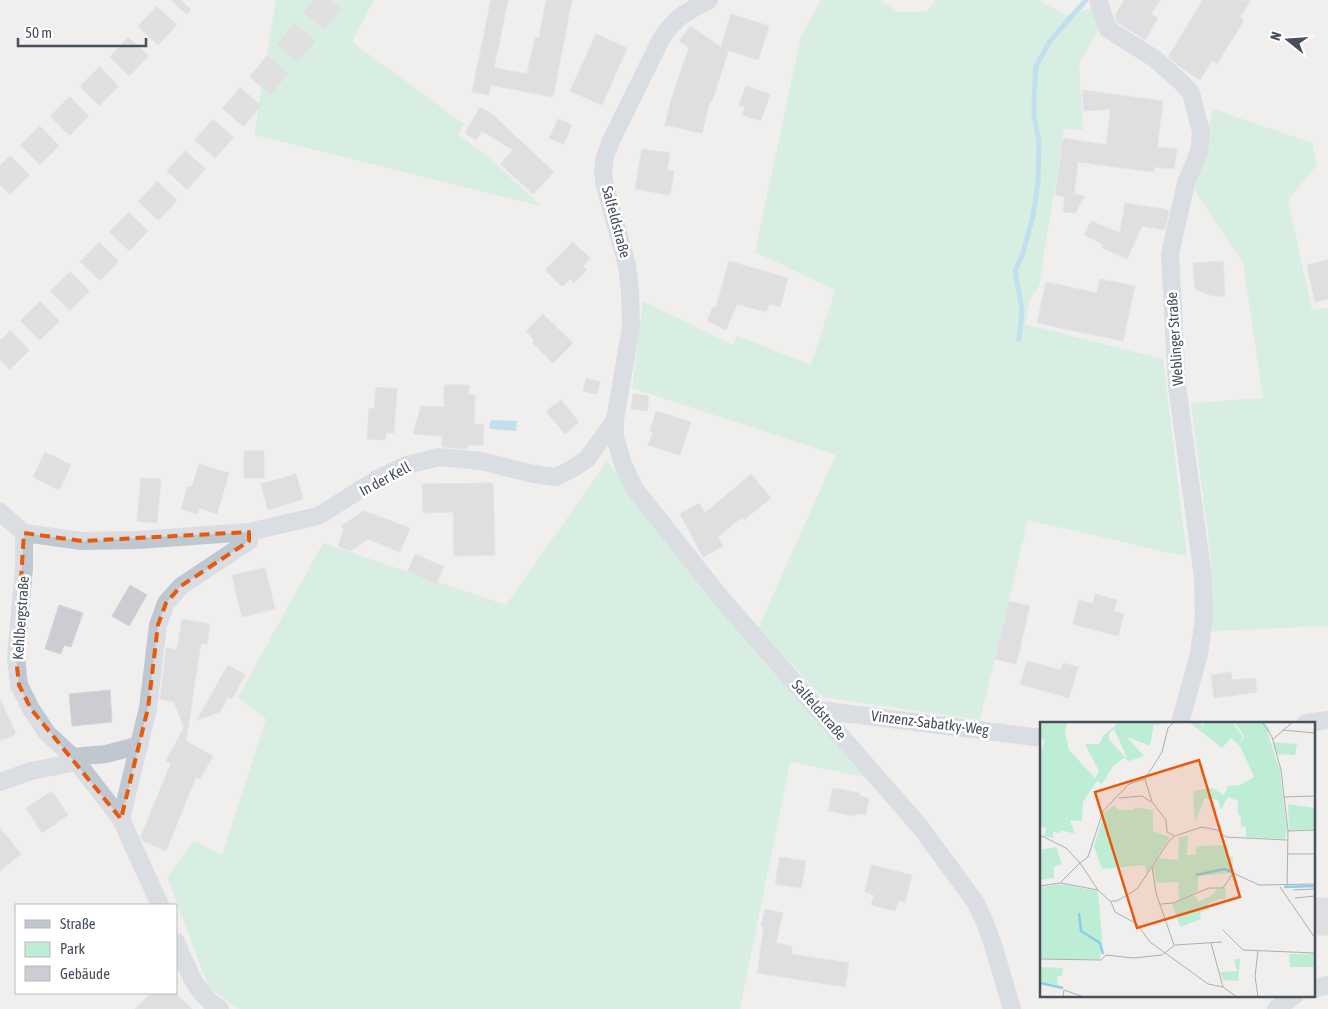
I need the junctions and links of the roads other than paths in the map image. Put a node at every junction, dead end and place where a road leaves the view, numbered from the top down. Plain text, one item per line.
1 (709, 0) edge
2 (1098, 0) edge
3 (615, 420) junction
4 (556, 477) joint
5 (0, 512) edge
6 (249, 532) junction
7 (24, 533) junction
8 (819, 710) junction
9 (1328, 720) edge
10 (1180, 722) edge
11 (1313, 722) edge
12 (1040, 738) edge
13 (140, 745) junction
14 (75, 760) junction
15 (0, 782) edge
16 (121, 819) junction
17 (160, 904) edge
18 (178, 947) edge
19 (1294, 996) edge
20 (220, 1009) edge
21 (1012, 1009) edge
22 (1276, 1009) edge

1 - 3 street, Salfeldstraße
2 - 10 street, Weblinger Straße
3 - 4 street, Salfeldstraße
3 - 8 street, Salfeldstraße
4 - 6 street, In der Kell
5 - 7 street
6 - 7 street, In der Kell
6 - 13 street
7 - 14 street, Kehlbergstraße
8 - 12 street, Vinzenz-Sabatky-Weg
8 - 21 street, Salfeldstraße
9 - 11 street
13 - 14 street
13 - 16 street
14 - 15 street
14 - 16 street, Kehlbergstraße
16 - 17 street, Kehlbergstraße
18 - 20 street
19 - 22 street

